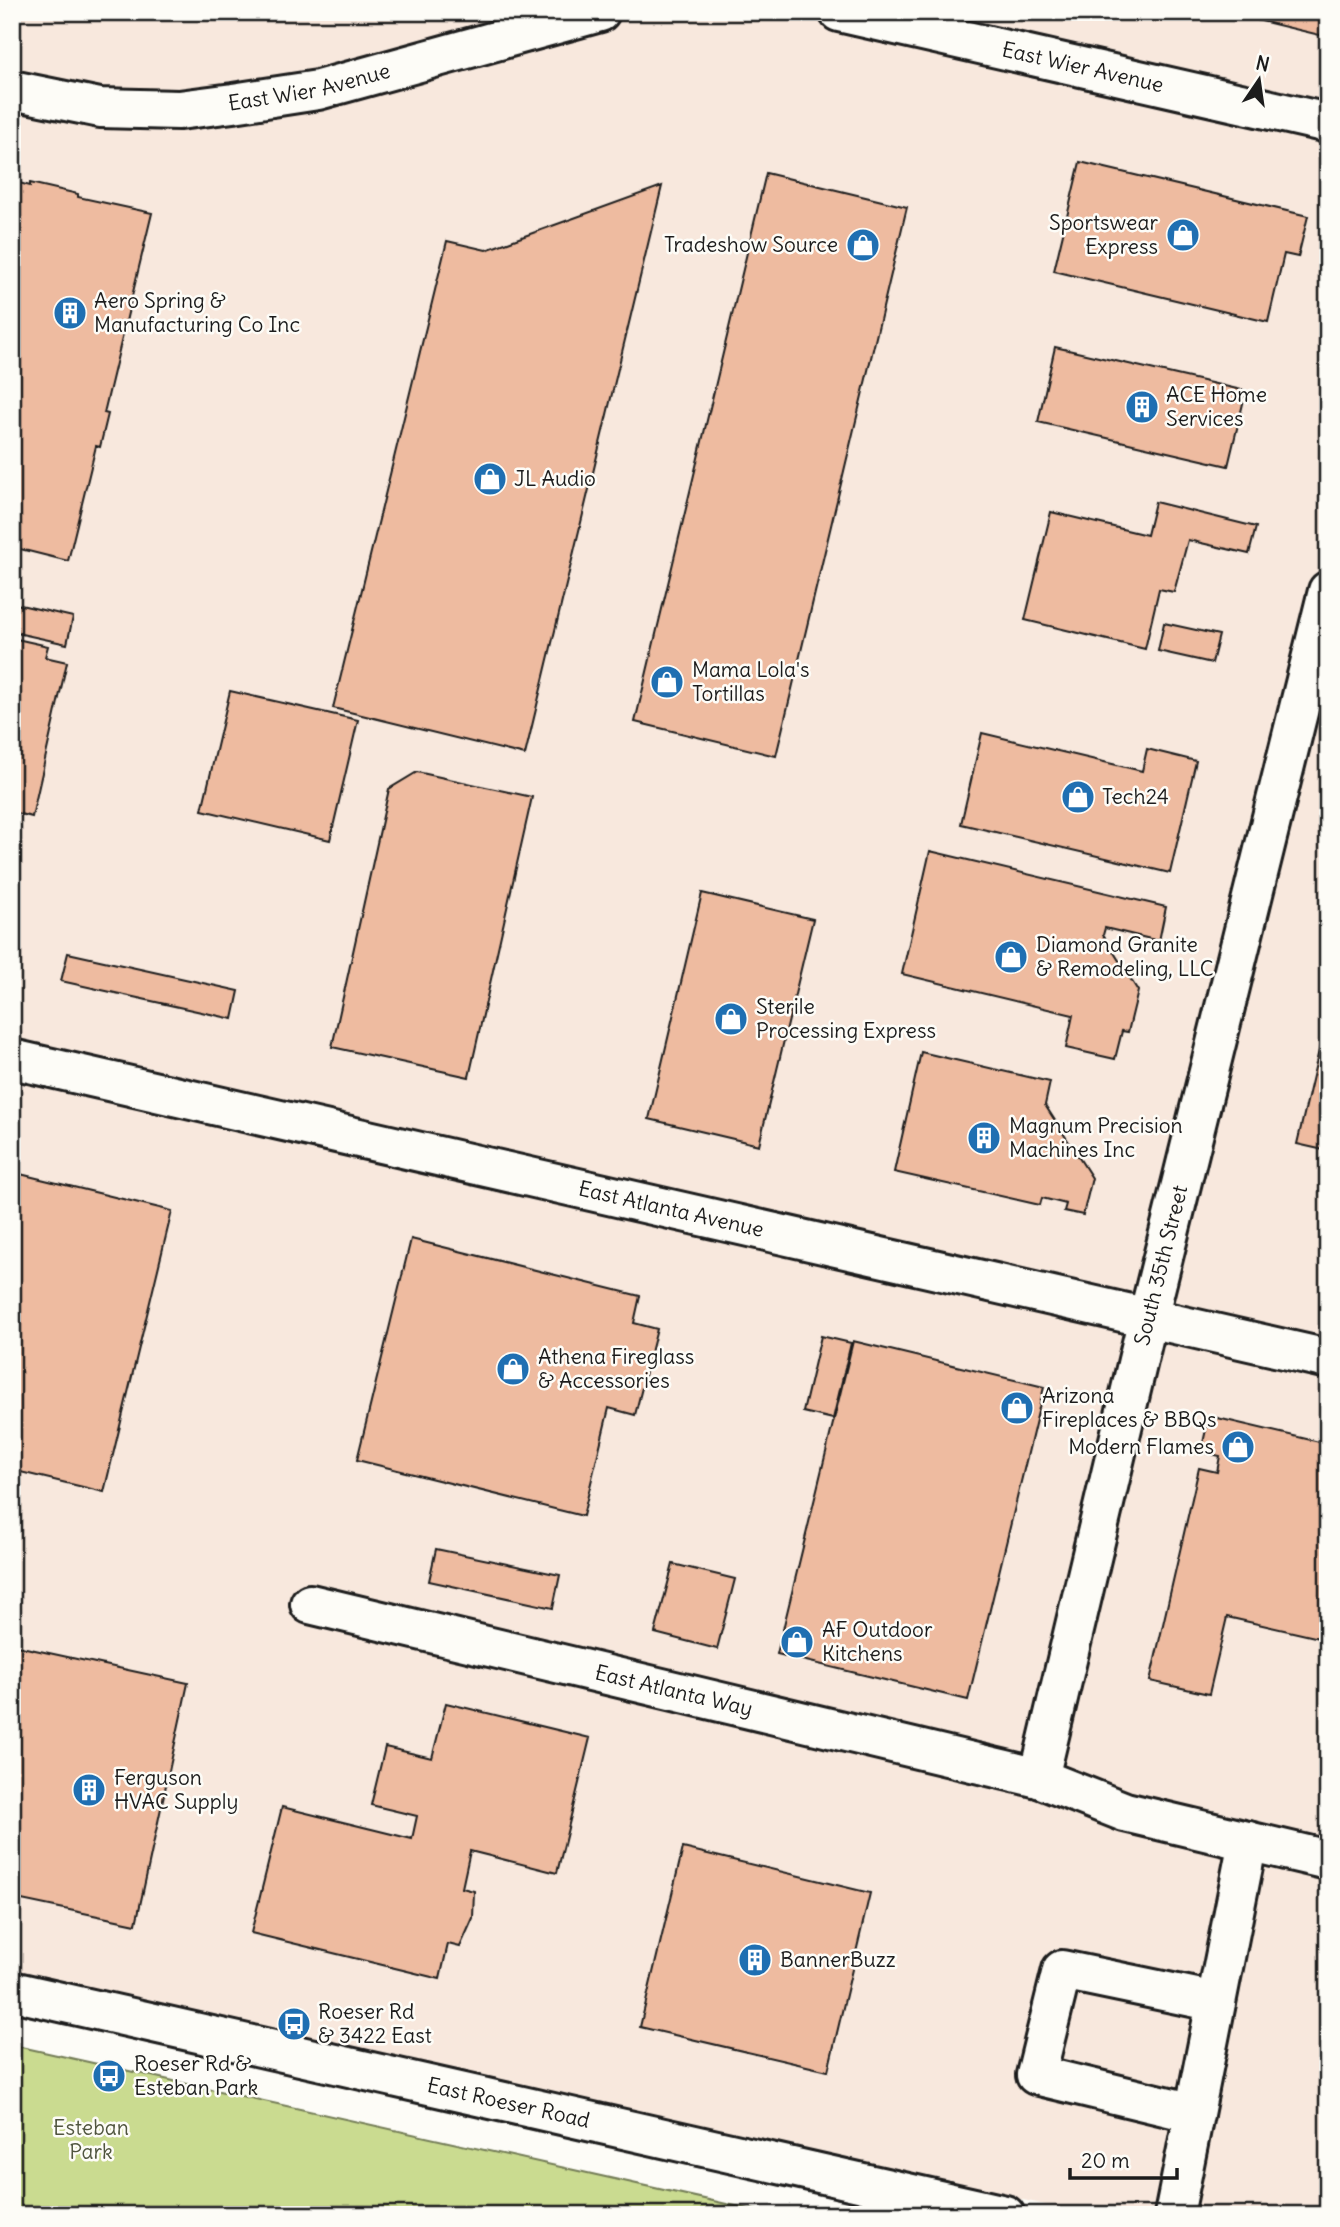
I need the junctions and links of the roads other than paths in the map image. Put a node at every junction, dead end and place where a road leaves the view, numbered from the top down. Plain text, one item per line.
1 (600, 12) edge
2 (839, 12) edge
3 (12, 90) edge
4 (1328, 123) edge
5 (1328, 591) edge
6 (12, 1059) edge
7 (1148, 1318) junction
8 (1328, 1359) edge
9 (310, 1604) dead end
10 (1039, 1778) junction
11 (1248, 1841) junction
12 (1328, 1860) edge
13 (12, 1991) edge
14 (1216, 2002) junction
15 (1194, 2113) junction
16 (1005, 2215) edge
17 (1174, 2215) edge

1 - 3 street, East Wier Avenue
2 - 4 street, East Wier Avenue
5 - 7 street, South 35th Street
6 - 7 street, East Atlanta Avenue
7 - 8 street, East Atlanta Avenue
7 - 10 street, South 35th Street
9 - 10 street, East Atlanta Way
10 - 11 street, East Atlanta Way
11 - 12 street, East Atlanta Way
11 - 14 street
13 - 16 street, East Roeser Road
14 - 15 street
14 - 15 street
15 - 17 street

